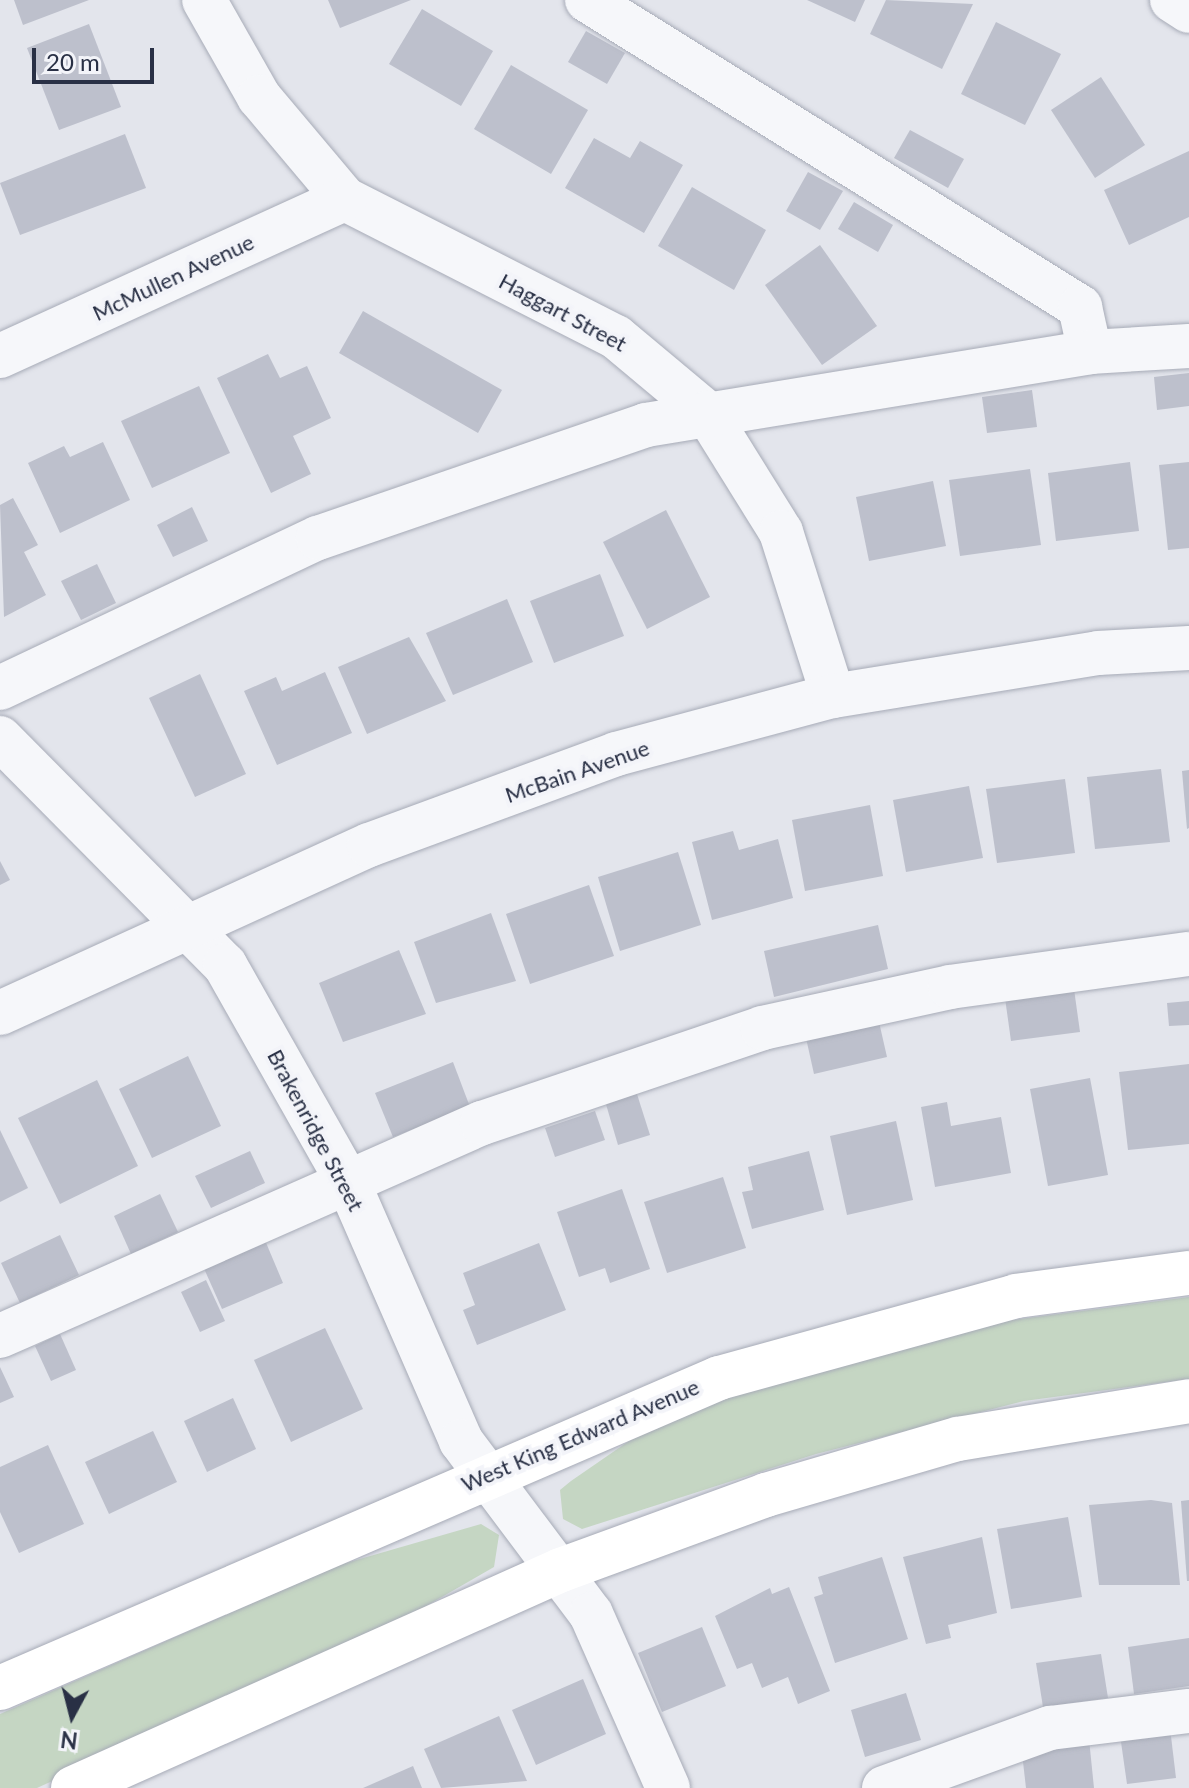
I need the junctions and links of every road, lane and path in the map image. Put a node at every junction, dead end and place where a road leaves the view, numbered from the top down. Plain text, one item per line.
1 (204, 0) edge
2 (587, 0) edge
3 (1172, 0) edge
4 (1189, 11) edge
5 (345, 199) junction
6 (1189, 346) edge
7 (2, 348) edge
8 (1090, 352) junction
9 (707, 413) junction
10 (1189, 648) edge
11 (0, 688) edge
12 (833, 696) junction
13 (0, 738) edge
14 (192, 928) junction
15 (1189, 954) edge
16 (0, 1013) edge
17 (348, 1182) junction
18 (1189, 1273) edge
19 (0, 1336) edge
20 (1189, 1401) edge
21 (487, 1474) junction
22 (561, 1570) junction
23 (0, 1688) edge
24 (1189, 1711) edge
25 (73, 1788) edge
26 (668, 1788) edge
27 (884, 1788) edge

1 - 5 street, Haggart Street
2 - 8 street
3 - 4 street
5 - 7 street, McMullen Avenue
5 - 9 street, Haggart Street
6 - 8 street
8 - 9 street
9 - 11 street
9 - 12 street, Haggart Street
10 - 12 street, McBain Avenue
12 - 14 street, McBain Avenue
13 - 14 street, Brakenridge Street
14 - 16 street, McBain Avenue
14 - 17 street, Brakenridge Street
15 - 17 street
17 - 19 street
17 - 21 street, Brakenridge Street
18 - 21 main road, West King Edward Avenue
20 - 22 main road
21 - 22 street, Brakenridge Street
21 - 23 main road, West King Edward Avenue
22 - 25 main road
22 - 26 street, Brakenridge Street
24 - 27 street

